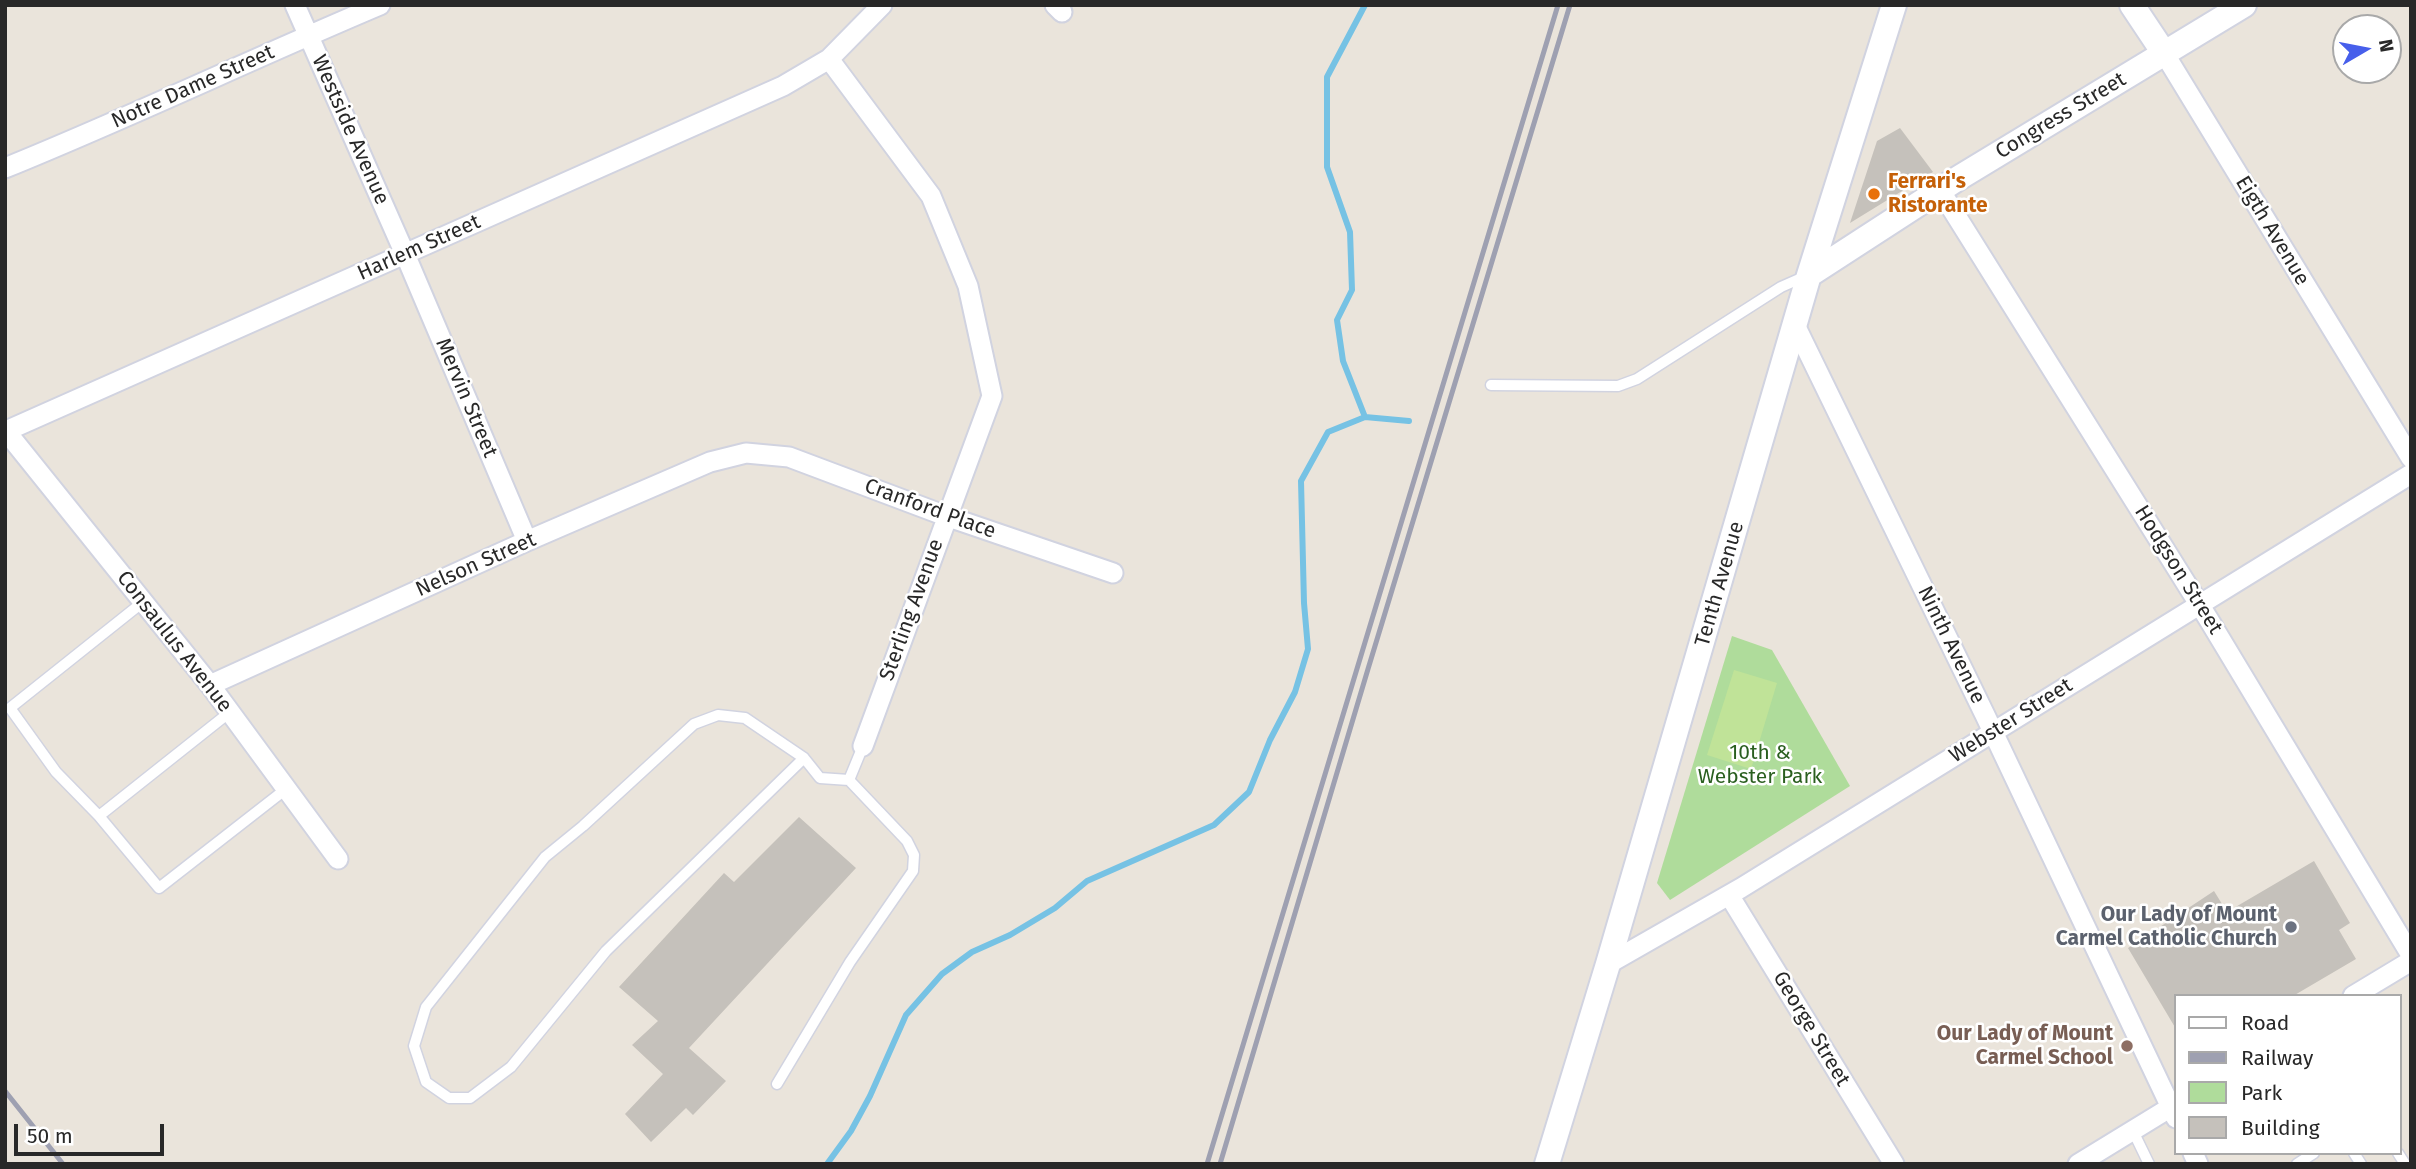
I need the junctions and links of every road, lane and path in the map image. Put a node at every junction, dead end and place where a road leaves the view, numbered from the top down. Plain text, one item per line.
1 (295, 5) edge
2 (380, 5) edge
3 (1894, 5) edge
4 (2132, 5) edge
5 (2244, 5) edge
6 (871, 10) edge
7 (308, 35) junction
8 (2164, 53) junction
9 (829, 59) junction
10 (5, 168) edge
11 (1940, 190) junction
12 (405, 254) junction
13 (1809, 275) junction
14 (1795, 325) junction
15 (1491, 385) dead end
16 (6, 430) edge
17 (746, 453) joint
18 (2411, 458) edge
19 (2411, 474) edge
20 (946, 516) junction
21 (527, 541) junction
22 (1113, 573) dead end
23 (143, 602) junction
24 (2199, 604) junction
25 (210, 685) junction
26 (230, 712) junction
27 (1993, 732) junction
28 (863, 746) joint
29 (804, 758) junction
30 (849, 780) junction
31 (286, 789) junction
32 (99, 816) junction
33 (338, 859) dead end
34 (1729, 895) junction
35 (2411, 954) edge
36 (2411, 961) edge
37 (1608, 964) junction
38 (2356, 994) edge
39 (777, 1084) dead end
40 (2174, 1110) edge
41 (2133, 1130) junction
42 (1547, 1164) edge
43 (1894, 1164) edge
44 (2078, 1164) edge
45 (2149, 1164) edge

1 - 7 street, Westside Avenue
2 - 7 street, Notre Dame Street
3 - 13 street, Tenth Avenue
4 - 8 street, Eigth Avenue
5 - 8 street, Congress Street
6 - 9 street, Harlem Street
7 - 10 street, Notre Dame Street
7 - 12 street, Westside Avenue
8 - 11 street, Congress Street
8 - 18 street, Eigth Avenue
9 - 12 street, Harlem Street
9 - 20 street, Sterling Avenue
11 - 13 street, Congress Street
11 - 24 street, Hodgson Street
12 - 16 street, Harlem Street
12 - 21 street, Mervin Street
13 - 14 street, Tenth Avenue
13 - 15 lane
14 - 27 street, Ninth Avenue
14 - 37 street, Tenth Avenue
16 - 23 street, Consaulus Avenue
17 - 20 street, Cranford Place
17 - 21 street, Nelson Street
19 - 24 street, Webster Street
20 - 22 street, Cranford Place
20 - 28 street, Sterling Avenue
21 - 25 street, Nelson Street
23 - 25 street, Consaulus Avenue
23 - 32 lane
24 - 27 street, Webster Street
24 - 35 street, Hodgson Street
25 - 26 street, Consaulus Avenue
26 - 31 street, Consaulus Avenue
26 - 32 lane
27 - 34 street, Webster Street
27 - 40 street, Ninth Avenue
28 - 30 lane
29 - 29 lane
29 - 30 lane
30 - 39 lane
31 - 32 lane
31 - 33 street, Consaulus Avenue
34 - 37 street, Webster Street
34 - 43 street, George Street
36 - 38 street
37 - 42 street, Tenth Avenue
40 - 41 street
41 - 44 street
41 - 45 lane

